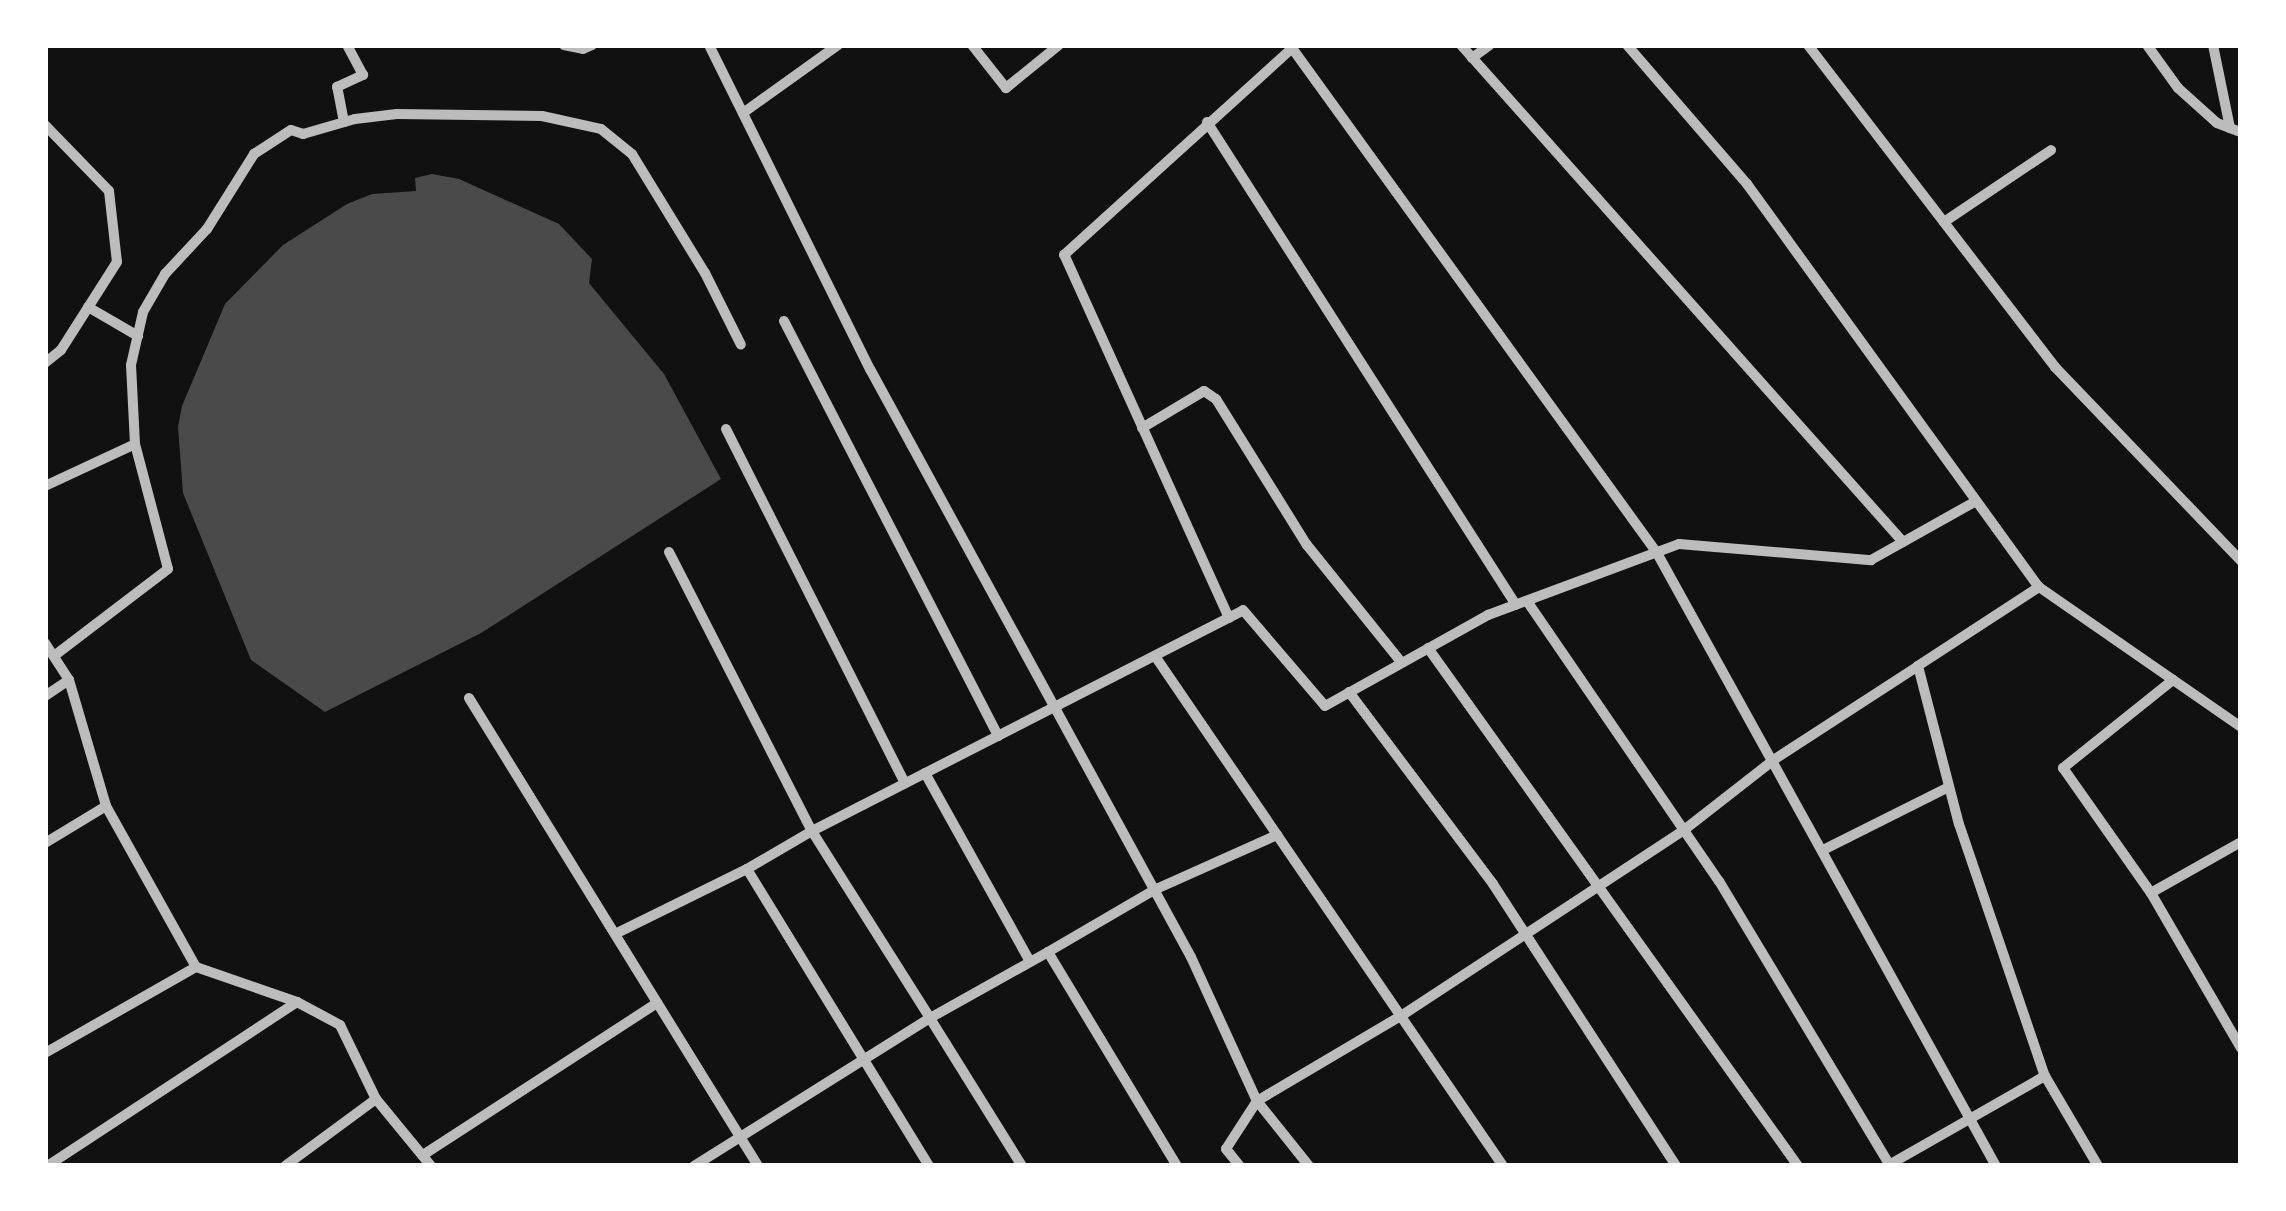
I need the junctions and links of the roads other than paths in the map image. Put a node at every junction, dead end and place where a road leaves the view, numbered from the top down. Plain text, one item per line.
1 (347, 45) edge
2 (564, 45) edge
3 (592, 45) edge
4 (709, 45) edge
5 (838, 45) edge
6 (972, 45) edge
7 (1060, 45) edge
8 (1461, 45) edge
9 (1490, 45) edge
10 (1628, 45) edge
11 (1808, 45) edge
12 (2147, 45) edge
13 (2213, 45) edge
14 (1293, 47) edge
15 (1472, 58) junction
16 (743, 113) junction
17 (344, 122) junction
18 (1207, 122) junction
19 (45, 125) edge
20 (2236, 130) edge
21 (2051, 150) dead end
22 (1944, 222) junction
23 (88, 307) junction
24 (784, 321) dead end
25 (138, 336) junction
26 (741, 345) dead end
27 (45, 363) edge
28 (1142, 428) junction
29 (726, 429) dead end
30 (135, 444) junction
31 (45, 486) edge
32 (1976, 501) junction
33 (1904, 542) junction
34 (669, 552) dead end
35 (1657, 553) junction
36 (2241, 562) edge
37 (2039, 588) junction
38 (1522, 603) junction
39 (1229, 618) junction
40 (45, 643) edge
41 (1428, 648) junction
42 (54, 656) junction
43 (1155, 656) junction
44 (1402, 663) junction
45 (1918, 666) junction
46 (70, 680) junction
47 (2173, 680) junction
48 (1349, 692) junction
49 (45, 696) edge
50 (469, 698) dead end
51 (1055, 707) junction
52 (2241, 728) edge
53 (998, 736) junction
54 (1773, 761) junction
55 (925, 773) junction
56 (905, 783) junction
57 (1950, 787) junction
58 (106, 806) junction
59 (1684, 830) junction
60 (812, 831) junction
61 (1276, 835) junction
62 (2241, 842) edge
63 (45, 843) edge
64 (1823, 850) junction
65 (747, 868) junction
66 (1597, 885) junction
67 (1154, 890) junction
68 (2150, 894) junction
69 (1524, 932) junction
70 (614, 934) junction
71 (1048, 952) junction
72 (1030, 962) junction
73 (196, 966) junction
74 (297, 1002) junction
75 (657, 1003) junction
76 (1400, 1016) junction
77 (930, 1018) junction
78 (2241, 1048) edge
79 (45, 1053) edge
80 (865, 1062) junction
81 (2046, 1076) junction
82 (376, 1099) junction
83 (1258, 1101) junction
84 (1972, 1119) junction
85 (740, 1138) junction
86 (424, 1155) junction
87 (1888, 1165) edge
88 (47, 1166) edge
89 (285, 1166) edge
90 (431, 1166) edge
91 (694, 1166) edge
92 (758, 1166) edge
93 (929, 1166) edge
94 (1022, 1166) edge
95 (1177, 1166) edge
96 (1240, 1166) edge
97 (1309, 1166) edge
98 (1503, 1166) edge
99 (1676, 1166) edge
100 (1798, 1166) edge
101 (1996, 1166) edge
102 (2098, 1166) edge

1 - 17 street
2 - 3 street
4 - 16 street
5 - 16 street
6 - 7 street
8 - 15 street
9 - 15 street
10 - 32 street
11 - 22 street
12 - 20 street
13 - 20 street
14 - 18 street
14 - 35 street
15 - 33 street
16 - 51 street
17 - 25 street
17 - 26 street
18 - 28 street
18 - 38 street
19 - 23 street
21 - 22 street
22 - 36 street
23 - 25 street
23 - 27 street
24 - 53 street
25 - 30 street
28 - 39 street
28 - 44 street
29 - 56 street
30 - 31 street
30 - 42 street
32 - 33 street
32 - 37 street
33 - 35 street
34 - 60 street
35 - 38 street
35 - 54 street
37 - 45 street
37 - 47 street
38 - 41 street
38 - 59 street
39 - 43 street
39 - 48 street
40 - 42 street
41 - 44 street
41 - 66 street
42 - 46 street
43 - 51 street
43 - 61 street
44 - 48 street
45 - 54 street
45 - 57 street
46 - 49 street
46 - 58 street
47 - 52 street
47 - 68 street
48 - 69 street
50 - 70 street
51 - 53 street
51 - 67 street
53 - 55 street
54 - 59 street
54 - 64 street
55 - 56 street
55 - 72 street
56 - 60 street
57 - 64 street
57 - 81 street
58 - 63 street
58 - 73 street
59 - 66 street
59 - 87 street
60 - 65 street
60 - 77 street
61 - 67 street
61 - 76 street
62 - 68 street
64 - 84 street
65 - 70 street
65 - 80 street
66 - 69 street
66 - 100 street
67 - 71 street
67 - 83 street
68 - 78 street
69 - 76 street
69 - 99 street
70 - 75 street
71 - 72 street
71 - 95 street
72 - 77 street
73 - 74 street
73 - 79 street
74 - 82 street
74 - 88 street
75 - 85 street
75 - 86 street
76 - 83 street
76 - 98 street
77 - 80 street
77 - 94 street
80 - 85 street
80 - 93 street
81 - 84 street
81 - 102 street
82 - 86 street
82 - 89 street
83 - 96 street
83 - 97 street
84 - 87 street
84 - 101 street
85 - 91 street
85 - 92 street
86 - 90 street

